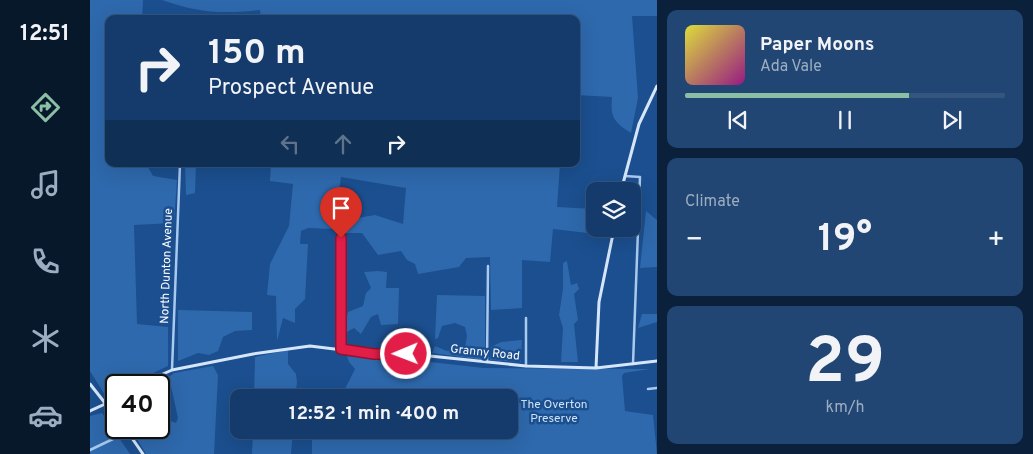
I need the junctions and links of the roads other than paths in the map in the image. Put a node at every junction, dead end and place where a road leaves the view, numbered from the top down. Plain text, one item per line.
1 (657, 86) edge
2 (180, 167) edge
3 (624, 176) junction
4 (623, 182) edge
5 (342, 219) dead end
6 (612, 237) edge
7 (488, 266) dead end
8 (526, 318) dead end
9 (341, 349) junction
10 (657, 361) edge
11 (487, 363) junction
12 (633, 364) junction
13 (526, 366) junction
14 (596, 368) junction
15 (172, 370) junction
16 (163, 374) edge
17 (90, 384) edge
18 (657, 388) edge
19 (648, 389) dead end
20 (105, 403) edge
21 (105, 406) edge
22 (90, 411) edge
23 (113, 439) dead end
24 (132, 439) edge
25 (90, 450) edge
26 (143, 454) edge

1 - 3 street
2 - 15 street, North Dunton Avenue
3 - 4 street
3 - 12 street
5 - 9 street
6 - 14 street
7 - 11 street
8 - 13 street
9 - 11 street, Granny Road
9 - 15 street, Granny Road
10 - 12 street, Granny Road
11 - 13 street, Granny Road
12 - 14 street, Granny Road
13 - 14 street, Granny Road
15 - 16 street, Granny Road
17 - 20 street
18 - 19 street
21 - 22 street
23 - 25 street
24 - 26 street

